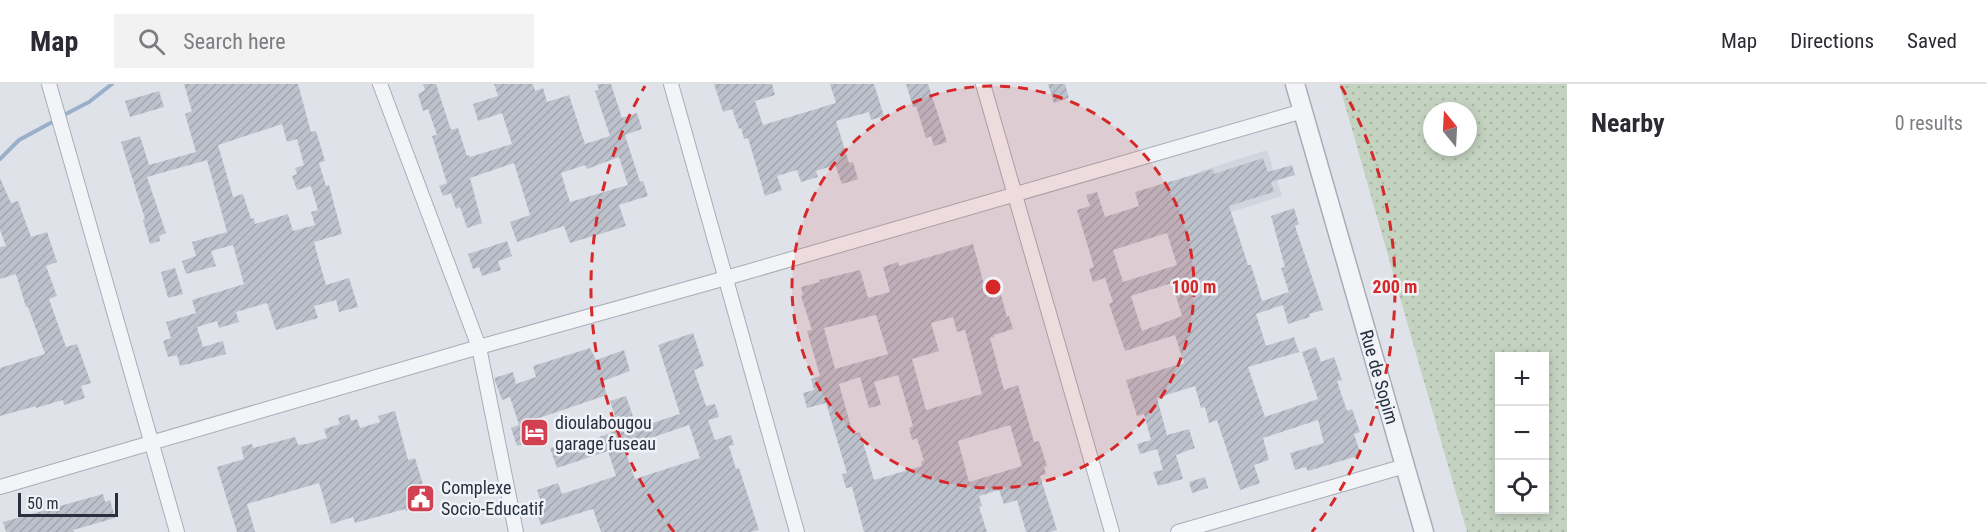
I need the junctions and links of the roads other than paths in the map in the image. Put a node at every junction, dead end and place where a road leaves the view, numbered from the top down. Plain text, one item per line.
1 (49, 84) edge
2 (380, 84) edge
3 (671, 84) edge
4 (983, 84) edge
5 (1295, 84) edge
6 (1303, 111) junction
7 (1015, 194) junction
8 (726, 278) junction
9 (479, 347) junction
10 (152, 444) junction
11 (1405, 466) junction
12 (0, 487) edge
13 (177, 532) edge
14 (516, 532) edge
15 (797, 532) edge
16 (1112, 532) edge
17 (1178, 532) edge
18 (1424, 532) edge

1 - 10 street
2 - 9 street
3 - 8 street
4 - 7 street
5 - 6 street, Rue de Sopim
6 - 7 street
6 - 11 street, Rue de Sopim
7 - 8 street
7 - 16 street
8 - 9 street
8 - 15 street
9 - 10 street
9 - 14 street
10 - 12 street
10 - 13 street
11 - 17 street
11 - 18 street, Rue de Sopim

